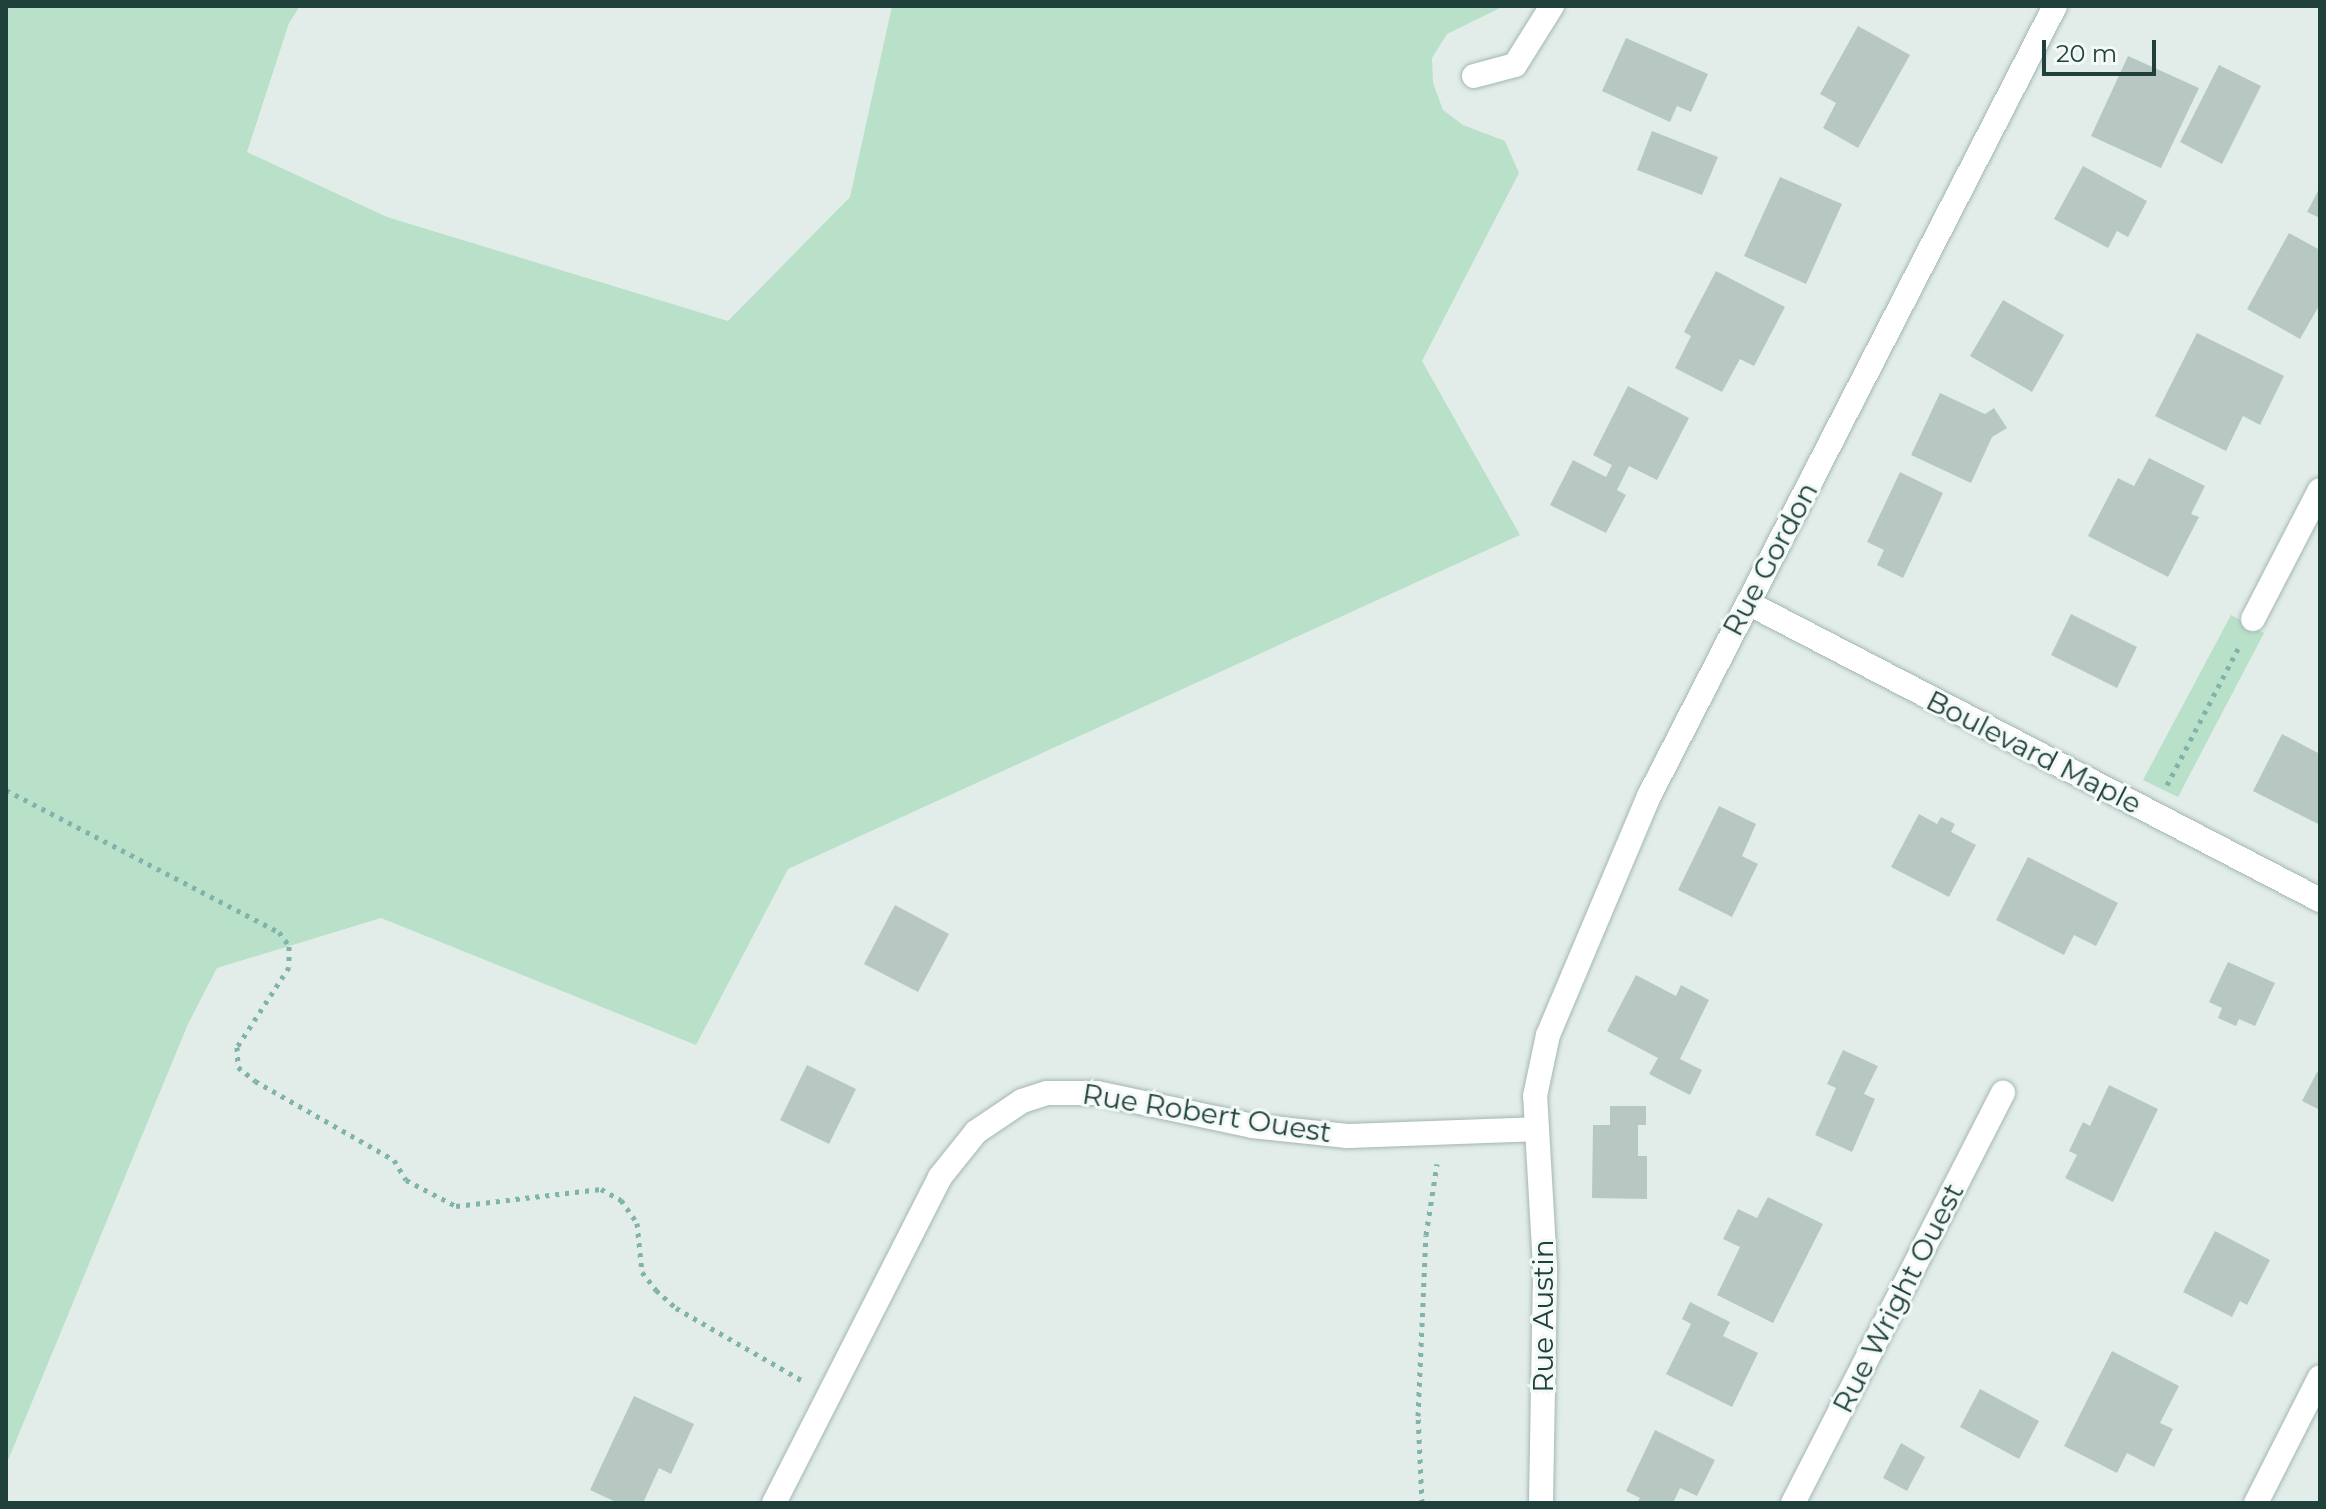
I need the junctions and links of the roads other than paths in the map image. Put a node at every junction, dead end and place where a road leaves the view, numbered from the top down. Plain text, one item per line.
1 (1552, 6) edge
2 (2055, 6) edge
3 (1474, 76) dead end
4 (2320, 490) edge
5 (1748, 603) junction
6 (2250, 624) road end
7 (2320, 900) edge
8 (2003, 1093) dead end
9 (1536, 1129) junction
10 (2320, 1377) edge
11 (774, 1503) edge
12 (1541, 1503) edge
13 (1793, 1503) edge
14 (2256, 1503) edge

1 - 3 street
2 - 5 street, Rue Gordon
4 - 6 street
5 - 7 street, Boulevard Maple
5 - 9 street, Rue Gordon
8 - 13 street, Rue Wright Ouest
9 - 11 street, Rue Robert Ouest
9 - 12 street, Rue Austin
10 - 14 street

